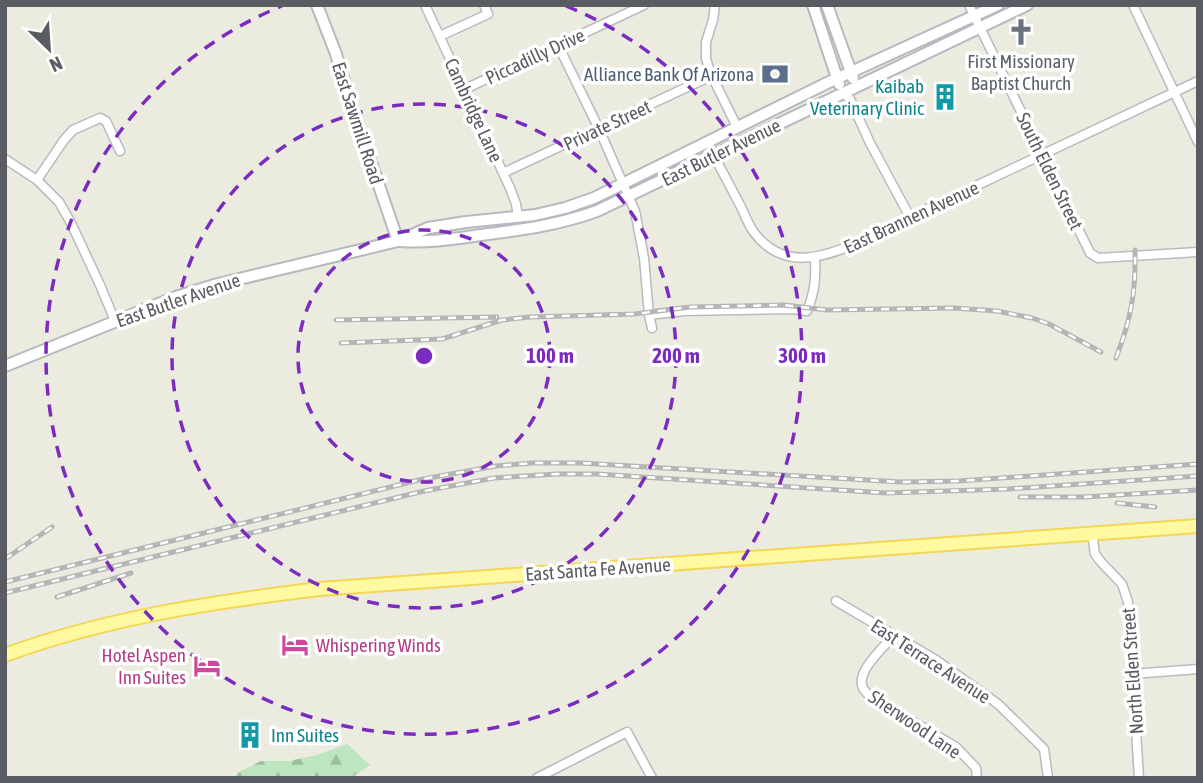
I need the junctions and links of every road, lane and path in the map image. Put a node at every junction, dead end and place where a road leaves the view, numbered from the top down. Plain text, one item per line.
1 (317, 5) edge
2 (425, 5) edge
3 (484, 5) edge
4 (644, 5) edge
5 (715, 5) edge
6 (813, 5) edge
7 (827, 5) edge
8 (969, 5) edge
9 (998, 5) edge
10 (1027, 5) edge
11 (1133, 5) edge
12 (974, 17) junction
13 (980, 28) junction
14 (440, 36) junction
15 (558, 45) junction
16 (851, 72) junction
17 (711, 76) junction
18 (838, 79) junction
19 (1198, 81) edge
20 (856, 86) junction
21 (465, 89) junction
22 (1174, 92) junction
23 (846, 96) junction
24 (737, 127) junction
25 (599, 129) junction
26 (1198, 142) edge
27 (120, 151) dead end
28 (1043, 154) junction
29 (713, 155) junction
30 (5, 159) edge
31 (503, 173) junction
32 (37, 180) junction
33 (624, 183) junction
34 (630, 197) junction
35 (518, 217) junction
36 (911, 219) junction
37 (398, 241) junction
38 (1198, 252) edge
39 (815, 257) junction
40 (649, 315) junction
41 (115, 321) junction
42 (652, 328) dead end
43 (5, 366) edge
44 (1198, 526) edge
45 (1093, 533) junction
46 (836, 601) dead end
47 (894, 635) junction
48 (5, 656) edge
49 (1198, 669) edge
50 (1132, 674) junction
51 (537, 778) edge
52 (652, 778) edge
53 (977, 778) edge
54 (1048, 778) edge
55 (1139, 778) edge

1 - 37 main road, East Sawmill Road
2 - 14 street, Cambridge Lane
3 - 14 street
4 - 15 street, Piccadilly Drive
5 - 17 street
6 - 18 main road
7 - 16 main road
8 - 12 street, South Elden Street
9 - 12 main road, East Butler Avenue
10 - 13 main road, East Butler Avenue
11 - 22 street
12 - 13 street, South Elden Street
12 - 16 main road, East Butler Avenue
13 - 20 main road, East Butler Avenue
13 - 28 street, South Elden Street
14 - 21 street, Cambridge Lane
15 - 21 street, Piccadilly Drive
15 - 25 street
16 - 18 main road, East Butler Avenue
16 - 20 main road
17 - 24 street
17 - 25 street, Private Street
18 - 23 main road
18 - 24 main road, East Butler Avenue
19 - 22 street, East Brannen Avenue
20 - 23 main road, East Butler Avenue
21 - 31 street, Cambridge Lane
22 - 26 street
22 - 28 street, East Brannen Avenue
23 - 29 main road, East Butler Avenue
23 - 36 street
24 - 33 main road, East Butler Avenue
25 - 31 street, Private Street
25 - 33 street
27 - 32 street
28 - 36 street, East Brannen Avenue
28 - 38 street, South Elden Street
29 - 34 main road, East Butler Avenue
29 - 39 street
30 - 32 street
31 - 35 street, Cambridge Lane
32 - 41 street
33 - 34 street
33 - 35 main road, East Butler Avenue
34 - 37 main road, East Butler Avenue
34 - 40 street
35 - 37 main road, East Butler Avenue
36 - 39 street, East Brannen Avenue
37 - 41 main road, East Butler Avenue
39 - 40 street
40 - 42 street
41 - 43 main road, East Butler Avenue
44 - 45 main road, East Santa Fe Avenue
45 - 48 main road, East Santa Fe Avenue
45 - 50 street, North Elden Street
46 - 47 street, East Terrace Avenue
47 - 53 street, Sherwood Lane
47 - 54 street, East Terrace Avenue
49 - 50 street
50 - 55 street, North Elden Street
51 - 52 street

